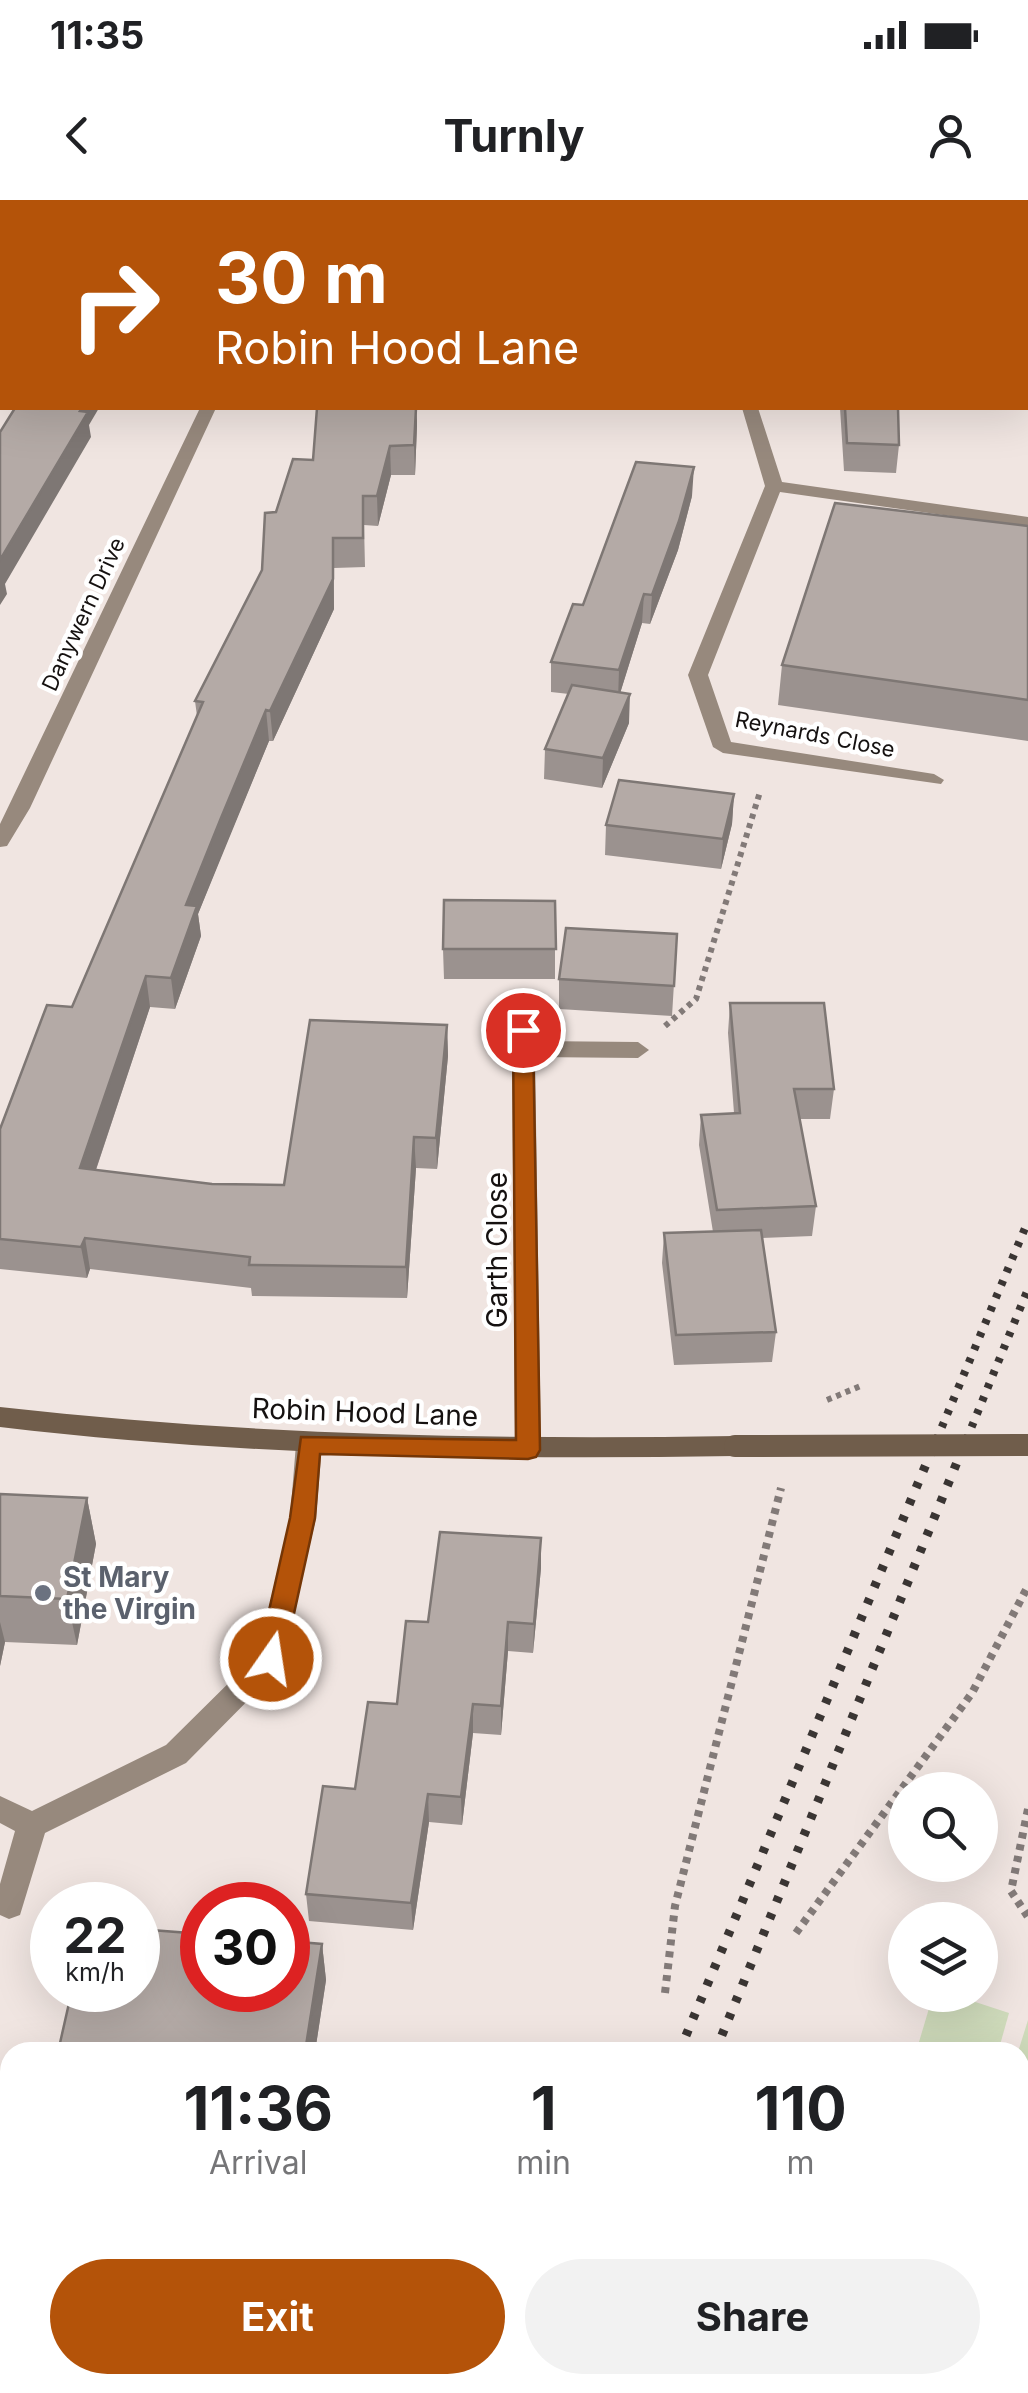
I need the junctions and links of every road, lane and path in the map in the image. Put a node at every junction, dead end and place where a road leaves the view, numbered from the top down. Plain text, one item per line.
1 (207, 410) edge
2 (751, 410) edge
3 (774, 486) junction
4 (1028, 522) edge
5 (772, 754) junction
6 (934, 780) dead end
7 (0, 841) edge
8 (638, 1050) joint
9 (0, 1417) edge
10 (309, 1444) junction
11 (1028, 1445) edge
12 (528, 1450) junction
13 (784, 1474) dead end
14 (1028, 1586) edge
15 (0, 1808) edge
16 (1028, 1809) edge
17 (32, 1825) junction
18 (10, 1905) dead end
19 (1028, 1917) edge
20 (796, 1933) dead end
21 (666, 1993) dead end

1 - 7 street, Danywern Drive
2 - 3 street
3 - 4 street
3 - 5 street, Reynards Close
5 - 6 street, Reynards Close
5 - 8 path
8 - 12 street, Garth Close
9 - 10 main road, Robin Hood Lane
10 - 12 main road, Robin Hood Lane
10 - 17 street
11 - 12 main road, Robin Hood Lane, bridge
13 - 21 path
14 - 20 path
15 - 17 street
16 - 19 path
17 - 18 street

